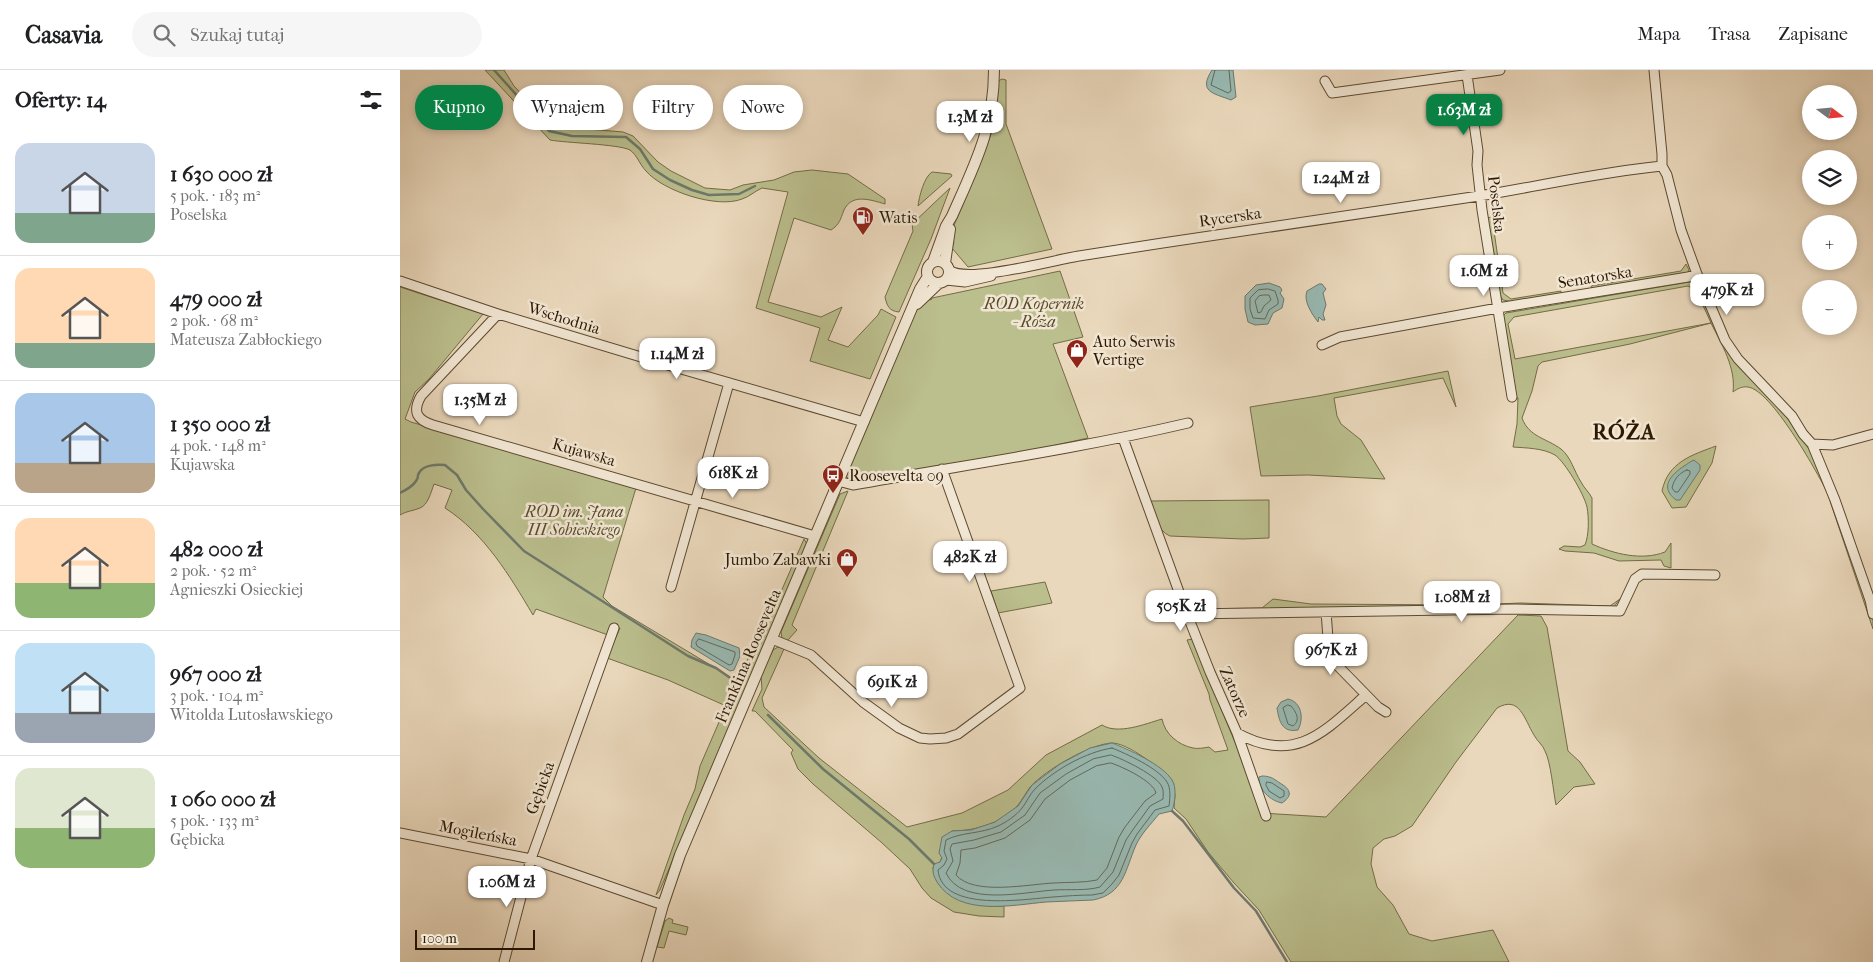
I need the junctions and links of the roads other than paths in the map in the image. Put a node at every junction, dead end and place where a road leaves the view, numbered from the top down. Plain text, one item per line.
1 (994, 70) edge
2 (1500, 70) edge
3 (1654, 70) edge
4 (1466, 74) junction
5 (1325, 81) dead end
6 (1662, 166) junction
7 (1481, 195) junction
8 (952, 216) junction
9 (933, 262) junction
10 (945, 274) junction
11 (1697, 274) junction
12 (927, 278) junction
13 (400, 282) edge
14 (1498, 308) junction
15 (911, 311) junction
16 (498, 314) junction
17 (1322, 345) dead end
18 (729, 383) junction
19 (1512, 397) dead end
20 (864, 422) junction
21 (1188, 423) dead end
22 (1873, 434) edge
23 (1123, 438) junction
24 (1812, 444) junction
25 (942, 469) junction
26 (838, 482) junction
27 (695, 500) junction
28 (816, 536) junction
29 (1715, 575) dead end
30 (671, 587) dead end
31 (1326, 612) junction
32 (1187, 614) junction
33 (1873, 614) edge
34 (614, 628) dead end
35 (772, 639) junction
36 (1366, 695) junction
37 (1386, 712) dead end
38 (1236, 733) junction
39 (1266, 816) dead end
40 (400, 833) edge
41 (530, 859) junction
42 (663, 905) junction
43 (504, 962) edge
44 (647, 962) edge

1 - 8 street
2 - 4 street
3 - 6 street
4 - 5 street
4 - 7 street, Poselska
6 - 7 street, Rycerska
6 - 11 street
7 - 10 street, Rycerska
7 - 14 street, Poselska
8 - 9 street
8 - 10 street
9 - 10 street
9 - 12 street, Franklina Roosevelta
10 - 12 street
10 - 15 street, Franklina Roosevelta
11 - 14 street, Senatorska
11 - 24 street
12 - 15 street, Franklina Roosevelta
13 - 16 street, Wschodnia
14 - 17 street, Senatorska
14 - 19 street, Poselska
15 - 20 street, Franklina Roosevelta
16 - 18 street, Wschodnia
16 - 27 street, Kujawska
18 - 20 street, Wschodnia
18 - 27 street
20 - 26 street, Franklina Roosevelta
21 - 23 street
22 - 24 street
23 - 25 street
23 - 32 street, Zatorze
24 - 33 street
25 - 26 street
25 - 35 street
26 - 28 street, Franklina Roosevelta
27 - 28 street, Kujawska
27 - 30 street
28 - 35 street, Franklina Roosevelta
29 - 31 street
31 - 32 street
31 - 36 street
32 - 38 street, Zatorze
34 - 41 street, Gębicka
35 - 42 street, Franklina Roosevelta
36 - 37 street
36 - 38 street
38 - 39 street, Zatorze
40 - 41 street, Mogileńska
41 - 42 street, Mogileńska
41 - 43 street, Gębicka
42 - 44 street, Franklina Roosevelta

